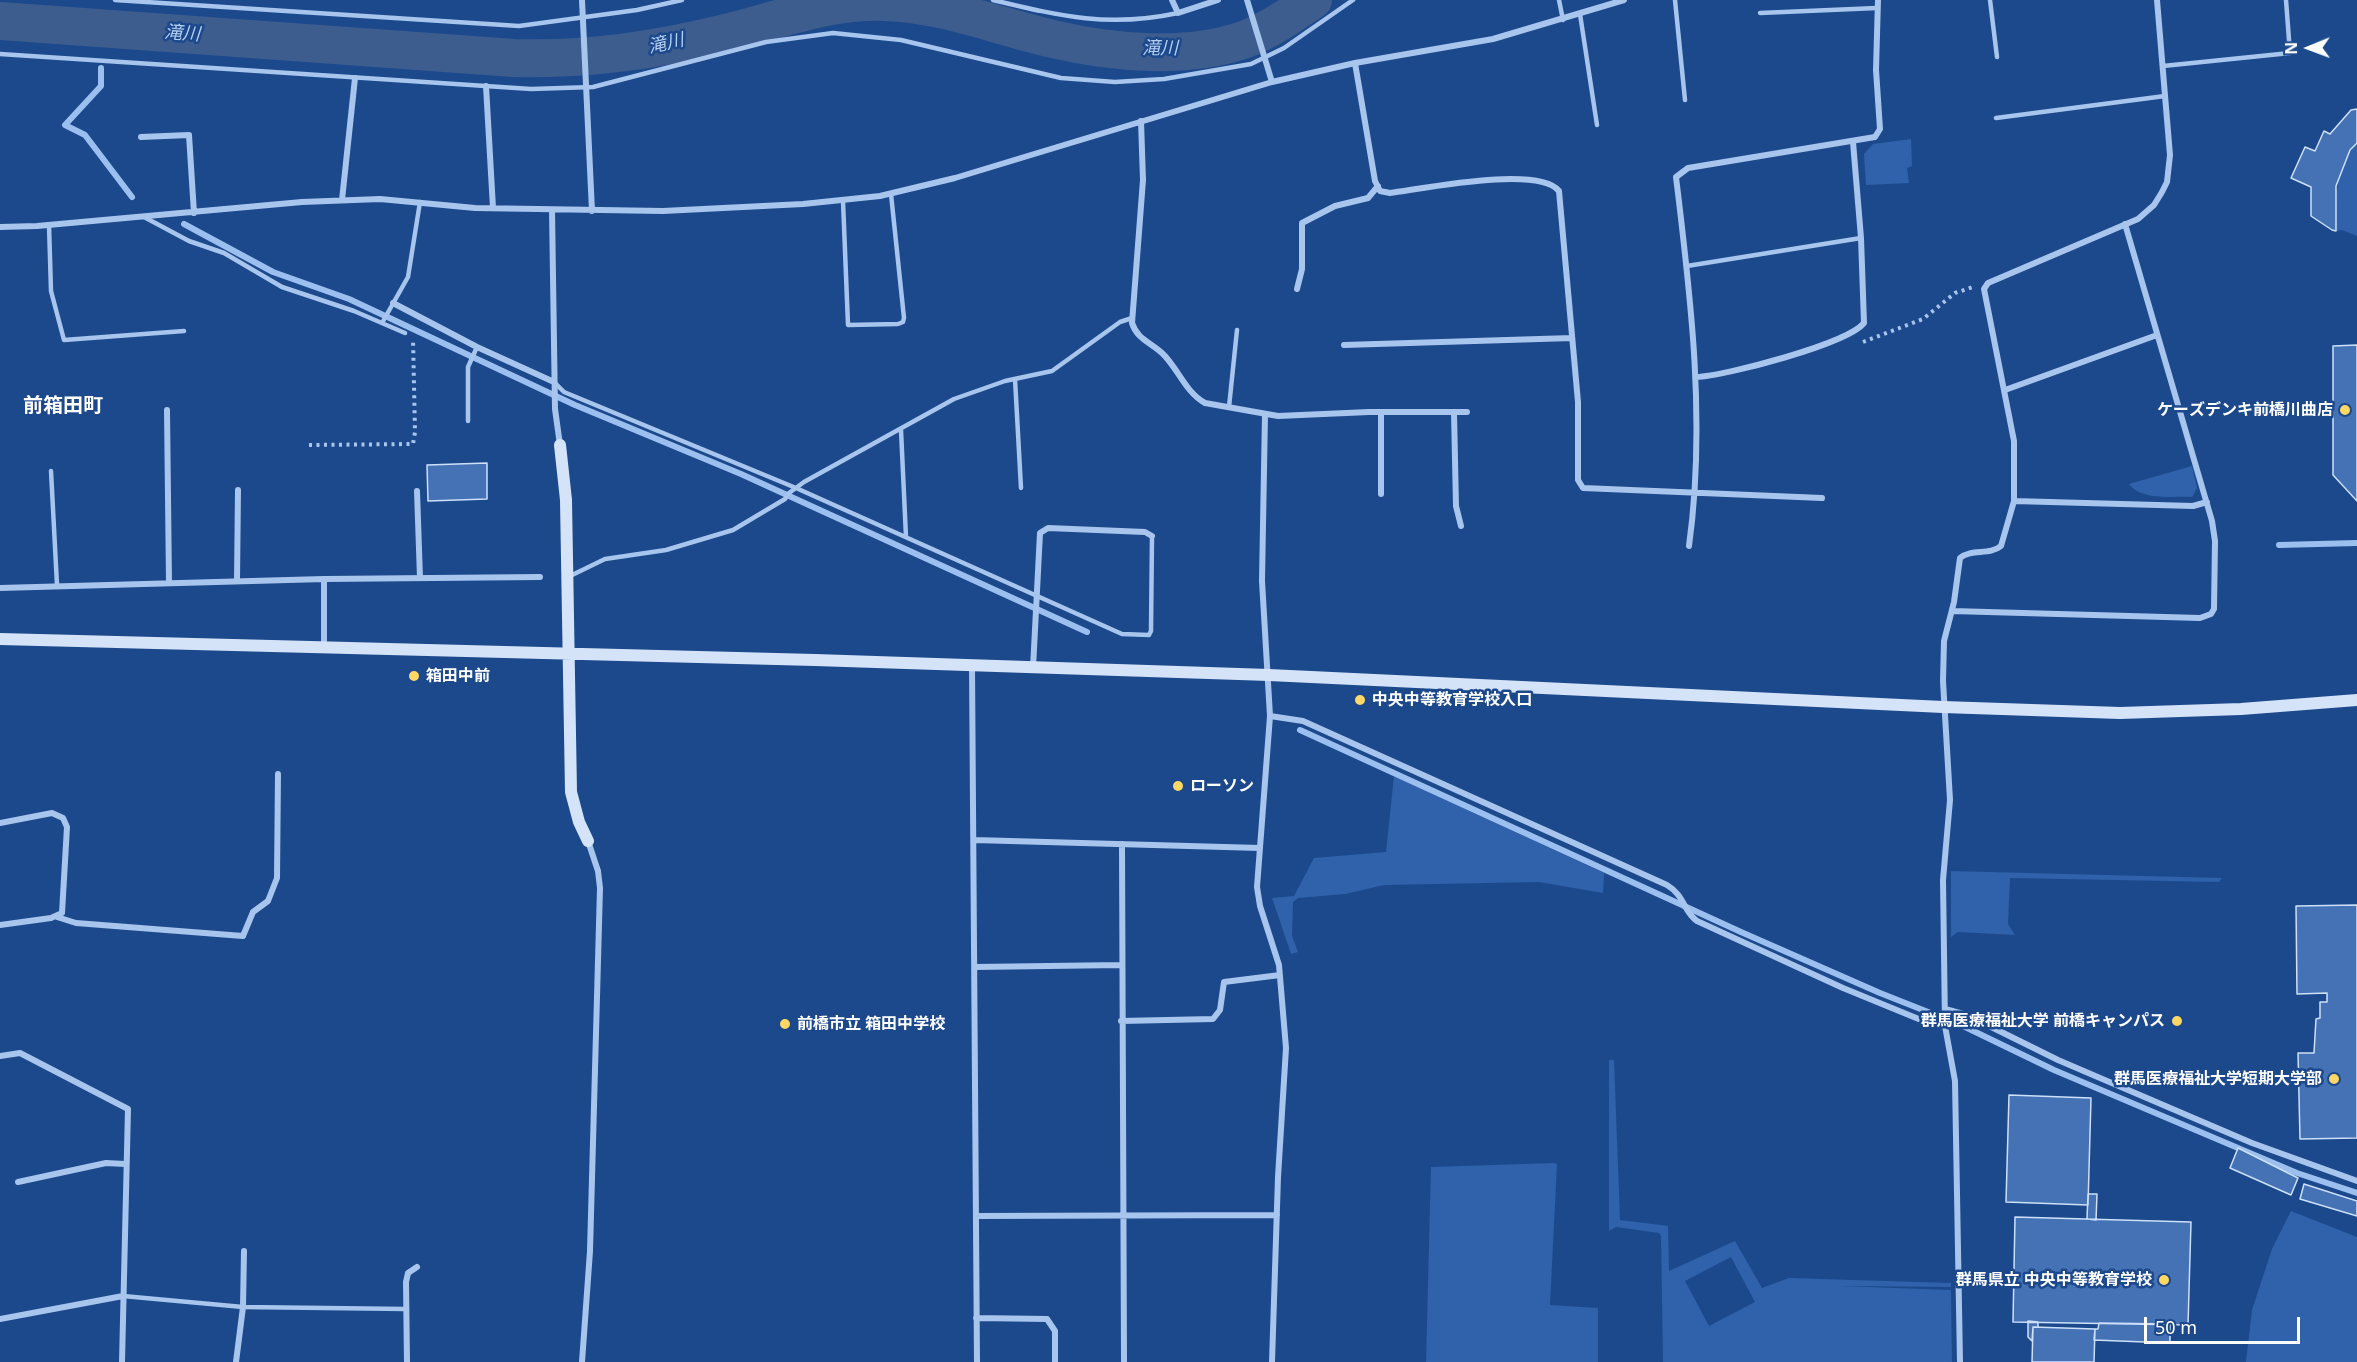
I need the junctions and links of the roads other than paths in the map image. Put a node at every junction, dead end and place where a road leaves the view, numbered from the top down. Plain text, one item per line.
1 (115, 0) edge
2 (582, 0) edge
3 (682, 0) edge
4 (993, 0) edge
5 (1172, 0) edge
6 (1218, 0) edge
7 (1248, 0) edge
8 (1353, 0) edge
9 (1559, 0) edge
10 (1624, 0) edge
11 (1675, 0) edge
12 (1878, 0) edge
13 (1990, 0) edge
14 (2157, 0) edge
15 (2286, 0) edge
16 (1877, 8) junction
17 (1760, 12) dead end
18 (1178, 13) junction
19 (1580, 14) junction
20 (582, 16) junction
21 (1563, 20) junction
22 (0, 54) edge
23 (1264, 54) junction
24 (1997, 57) dead end
25 (1355, 63) junction
26 (2163, 66) junction
27 (355, 78) junction
28 (1272, 82) junction
29 (585, 84) junction
30 (486, 86) junction
31 (2165, 96) junction
32 (1685, 100) dead end
33 (1996, 118) dead end
34 (1141, 121) junction
35 (1597, 125) dead end
36 (141, 137) dead end
37 (1852, 142) junction
38 (1378, 186) junction
39 (891, 194) junction
40 (342, 200) junction
41 (843, 201) junction
42 (420, 202) junction
43 (493, 208) junction
44 (552, 210) junction
45 (592, 211) junction
46 (194, 213) junction
47 (144, 217) junction
48 (2125, 224) junction
49 (49, 225) junction
50 (0, 227) edge
51 (1861, 238) junction
52 (1687, 266) junction
53 (1297, 289) dead end
54 (393, 303) junction
55 (1132, 318) junction
56 (383, 321) junction
57 (1237, 330) dead end
58 (184, 331) dead end
59 (405, 333) road end
60 (2157, 335) junction
61 (1572, 338) junction
62 (1344, 345) dead end
63 (475, 350) junction
64 (1696, 377) junction
65 (1015, 379) junction
66 (554, 382) junction
67 (2005, 390) junction
68 (1229, 407) junction
69 (167, 410) dead end
70 (1381, 412) junction
71 (1467, 412) dead end
72 (1454, 413) junction
73 (1265, 414) junction
74 (468, 421) dead end
75 (901, 430) junction
76 (560, 445) joint
77 (51, 471) dead end
78 (796, 488) junction
79 (1021, 488) dead end
80 (238, 489) dead end
81 (417, 491) dead end
82 (1696, 492) junction
83 (1381, 494) dead end
84 (1822, 498) dead end
85 (2014, 501) junction
86 (2207, 502) junction
87 (1461, 526) dead end
88 (1152, 536) joint
89 (906, 537) junction
90 (1689, 546) dead end
91 (540, 577) dead end
92 (567, 577) junction
93 (420, 578) junction
94 (324, 579) junction
95 (237, 581) junction
96 (170, 583) junction
97 (57, 585) junction
98 (0, 588) edge
99 (1036, 596) junction
100 (1952, 611) junction
101 (0, 639) edge
102 (324, 647) junction
103 (568, 653) junction
104 (972, 666) junction
105 (1033, 668) junction
106 (1269, 675) junction
107 (2357, 700) edge
108 (1943, 707) junction
109 (1270, 716) junction
110 (278, 774) dead end
111 (0, 823) edge
112 (974, 840) junction
113 (588, 841) joint
114 (1122, 844) junction
115 (1260, 848) junction
116 (57, 917) junction
117 (0, 925) edge
118 (1121, 965) junction
119 (975, 967) junction
120 (1280, 975) junction
121 (1945, 1011) junction
122 (1121, 1021) junction
123 (1945, 1025) junction
124 (0, 1056) edge
125 (125, 1164) junction
126 (2357, 1181) edge
127 (18, 1182) dead end
128 (1123, 1215) junction
129 (1277, 1215) junction
130 (976, 1216) junction
131 (244, 1251) dead end
132 (417, 1267) dead end
133 (123, 1296) junction
134 (243, 1307) junction
135 (405, 1309) junction
136 (976, 1318) junction
137 (0, 1319) edge
138 (122, 1362) edge
139 (236, 1362) edge
140 (407, 1362) edge
141 (582, 1362) edge
142 (977, 1362) edge
143 (1055, 1362) edge
144 (1124, 1362) edge
145 (1272, 1362) edge
146 (1960, 1362) edge

1 - 20 lane
2 - 20 street
3 - 20 lane
4 - 18 lane
5 - 18 street
6 - 18 street
7 - 23 street
8 - 23 lane
9 - 21 lane
10 - 19 street
11 - 32 lane
12 - 16 street
13 - 24 lane
14 - 26 street
15 - 26 lane
16 - 17 lane
16 - 37 street
19 - 21 street
19 - 35 lane
20 - 29 street
21 - 25 street
22 - 27 lane
23 - 28 street
23 - 29 lane
25 - 28 street
25 - 38 street
26 - 31 street
27 - 30 lane
27 - 40 street
28 - 34 street
29 - 30 lane
29 - 45 street
30 - 43 street
31 - 33 lane
31 - 48 street
34 - 39 street
34 - 55 street
36 - 46 street
37 - 51 street
37 - 52 street
38 - 53 street
38 - 61 street
39 - 41 street
39 - 41 lane
40 - 42 street
40 - 46 street
41 - 45 street
42 - 43 street
42 - 54 lane
43 - 44 street
44 - 45 street
44 - 66 street
46 - 47 street
47 - 49 street
47 - 56 lane
48 - 60 street
48 - 67 street
49 - 50 street
49 - 58 lane
51 - 52 lane
51 - 64 street
52 - 64 street
54 - 56 lane
54 - 63 street
55 - 65 lane
55 - 68 street
56 - 59 lane
57 - 68 lane
60 - 67 street
60 - 86 street
61 - 62 street
61 - 82 street
63 - 66 street
63 - 74 lane
64 - 82 street
65 - 75 lane
65 - 79 lane
66 - 76 street
66 - 78 lane
67 - 85 street
68 - 73 street
69 - 96 street
70 - 72 street
70 - 73 street
70 - 83 street
71 - 72 street
72 - 87 street
73 - 106 street
75 - 78 lane
75 - 89 lane
76 - 92 street
77 - 97 lane
78 - 89 lane
78 - 92 lane
80 - 95 street
81 - 93 street
82 - 84 street
82 - 90 street
85 - 86 street
85 - 100 street
86 - 100 street
88 - 99 street
88 - 99 lane
89 - 99 lane
91 - 93 street
92 - 103 street
93 - 94 street
94 - 95 street
94 - 102 street
95 - 96 street
96 - 97 street
97 - 98 street
99 - 105 street
100 - 108 street
101 - 102 street
102 - 103 street
103 - 104 street
103 - 113 street
104 - 105 street
104 - 112 street
105 - 106 street
106 - 108 street
106 - 109 street
107 - 108 street
108 - 121 street
109 - 115 street
109 - 123 street
110 - 116 street
111 - 116 street
112 - 114 street
112 - 119 street
113 - 141 street
114 - 115 street
114 - 118 street
115 - 120 street
116 - 117 street
118 - 119 street
118 - 122 street
119 - 130 street
120 - 122 street
120 - 129 street
121 - 123 street
121 - 126 street
122 - 128 street
123 - 146 street
124 - 125 street
125 - 127 street
125 - 133 street
128 - 129 street
128 - 130 street
128 - 144 street
129 - 145 street
130 - 136 street
131 - 134 street
132 - 135 street
133 - 134 lane
133 - 137 street
133 - 138 street
134 - 135 lane
134 - 139 street
135 - 140 street
136 - 142 street
136 - 143 street

